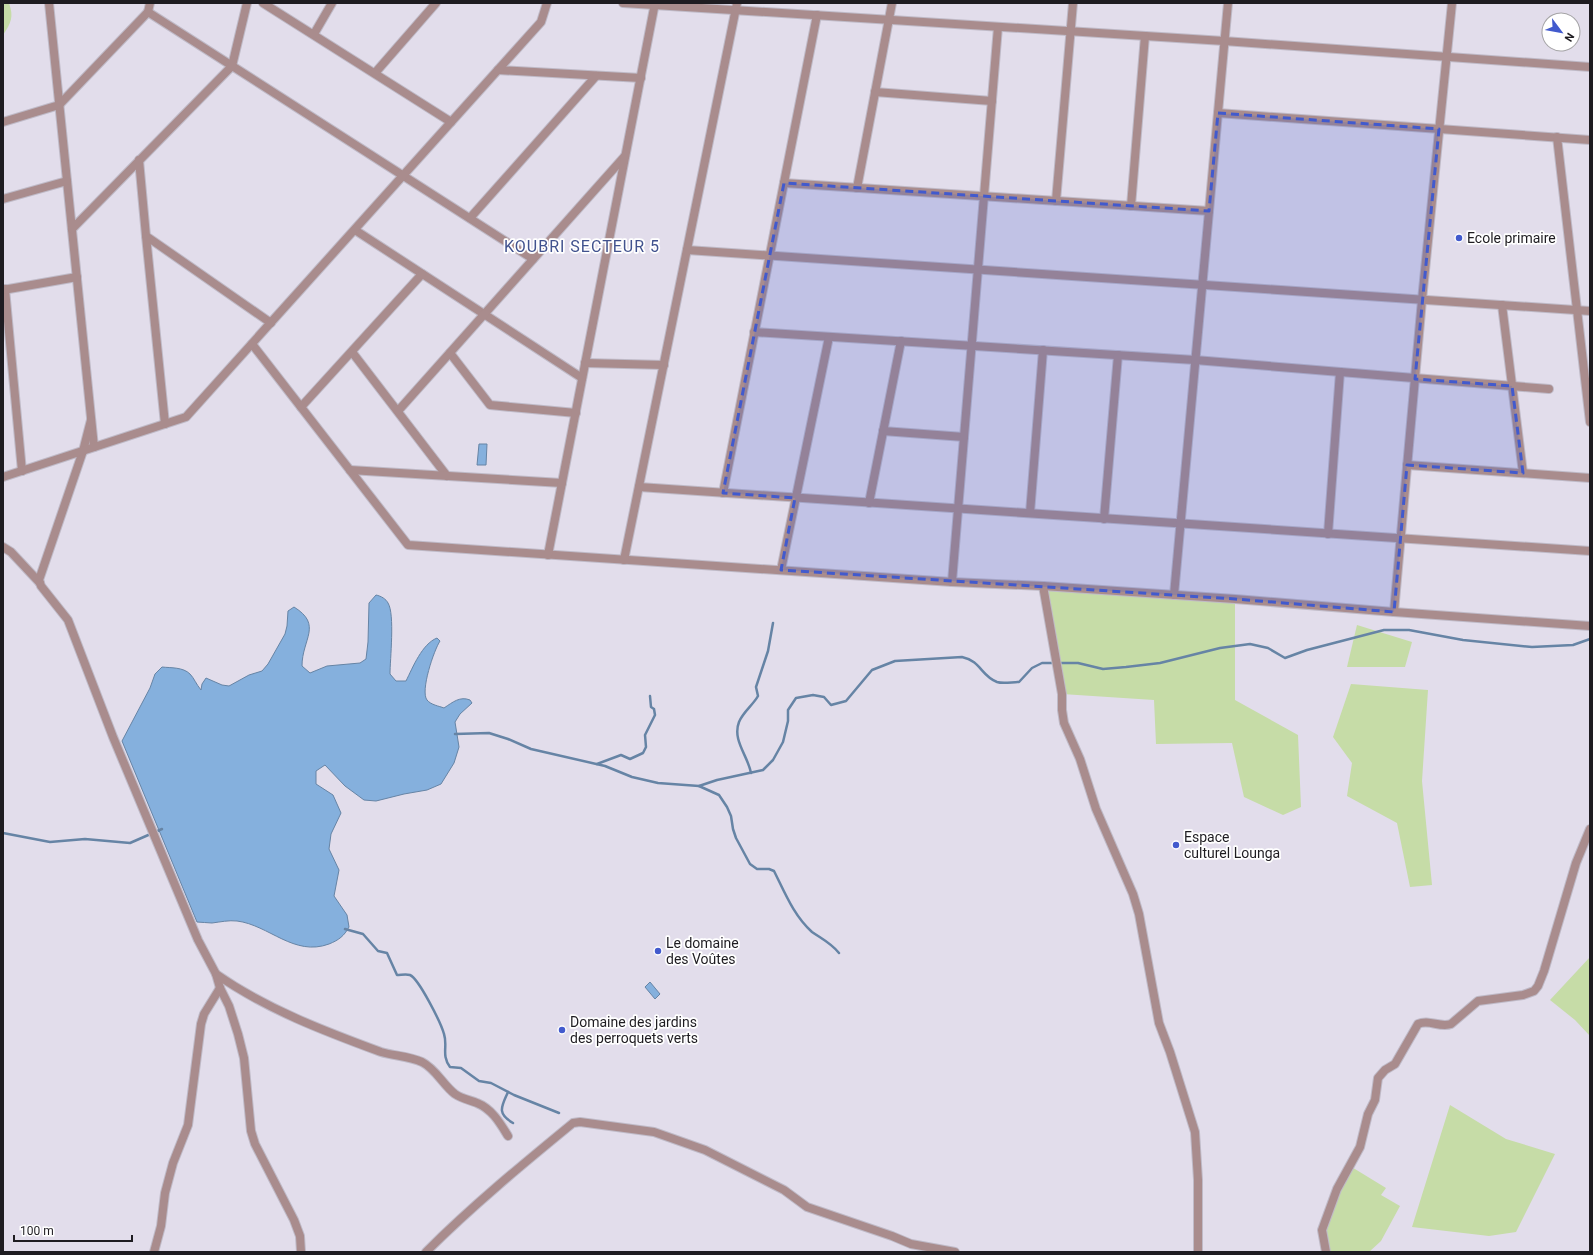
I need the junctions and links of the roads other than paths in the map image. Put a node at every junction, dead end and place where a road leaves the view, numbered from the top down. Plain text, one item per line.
1 (48, 3) edge
2 (150, 3) edge
3 (247, 3) edge
4 (263, 3) edge
5 (332, 3) edge
6 (436, 3) edge
7 (547, 3) edge
8 (623, 3) edge
9 (892, 3) edge
10 (1073, 3) edge
11 (1228, 3) edge
12 (1452, 3) edge
13 (655, 4) edge
14 (736, 7) edge
15 (148, 12) junction
16 (817, 15) junction
17 (889, 20) junction
18 (998, 27) junction
19 (1070, 31) junction
20 (314, 34) junction
21 (1145, 36) junction
22 (1224, 41) junction
23 (1446, 57) junction
24 (232, 66) junction
25 (1590, 67) edge
26 (498, 70) junction
27 (375, 73) junction
28 (596, 76) junction
29 (640, 78) junction
30 (875, 92) junction
31 (992, 101) junction
32 (59, 104) junction
33 (1218, 113) junction
34 (4, 121) edge
35 (451, 122) junction
36 (1439, 129) junction
37 (1557, 138) junction
38 (1590, 140) edge
39 (626, 156) junction
40 (139, 160) junction
41 (403, 176) junction
42 (67, 181) junction
43 (784, 183) junction
44 (858, 188) junction
45 (984, 197) junction
46 (3, 200) edge
47 (1056, 201) junction
48 (1131, 206) junction
49 (1209, 211) junction
50 (470, 218) junction
51 (72, 229) junction
52 (354, 230) junction
53 (146, 236) junction
54 (687, 250) junction
55 (769, 256) junction
56 (533, 259) junction
57 (978, 270) junction
58 (422, 274) junction
59 (77, 276) junction
60 (1202, 285) junction
61 (4, 290) edge
62 (1422, 300) junction
63 (1502, 305) junction
64 (1577, 310) junction
65 (1590, 311) edge
66 (484, 314) junction
67 (271, 323) junction
68 (754, 332) junction
69 (829, 337) junction
70 (901, 341) junction
71 (252, 344) junction
72 (972, 345) junction
73 (1043, 350) junction
74 (352, 352) junction
75 (450, 353) junction
76 (1118, 355) junction
77 (1195, 360) junction
78 (585, 363) junction
79 (664, 365) junction
80 (1340, 372) junction
81 (582, 378) junction
82 (1415, 378) junction
83 (1512, 386) junction
84 (1549, 389) dead end
85 (301, 407) junction
86 (398, 411) junction
87 (576, 414) junction
88 (91, 420) junction
89 (1590, 422) edge
90 (164, 424) junction
91 (883, 431) junction
92 (964, 437) junction
93 (94, 447) junction
94 (83, 451) junction
95 (1407, 465) junction
96 (350, 470) junction
97 (22, 471) junction
98 (1523, 473) junction
99 (447, 476) junction
100 (3, 477) edge
101 (1590, 478) edge
102 (562, 483) junction
103 (639, 487) junction
104 (723, 493) junction
105 (796, 498) junction
106 (869, 502) junction
107 (958, 509) junction
108 (1030, 514) junction
109 (1104, 519) junction
110 (1180, 524) junction
111 (1328, 534) junction
112 (1400, 538) junction
113 (3, 547) edge
114 (1590, 551) edge
115 (548, 555) junction
116 (624, 560) junction
117 (781, 570) junction
118 (952, 582) junction
119 (40, 583) junction
120 (1043, 586) junction
121 (1174, 595) junction
122 (1394, 612) junction
123 (1590, 626) edge
124 (1590, 829) edge
125 (216, 974) junction
126 (220, 988) junction
127 (508, 1136) dead end
128 (154, 1252) edge
129 (301, 1252) edge
130 (426, 1252) edge
131 (955, 1252) edge
132 (1198, 1252) edge
133 (1326, 1252) edge

1 - 32 street
2 - 15 street
3 - 24 street
4 - 20 street
5 - 20 street
6 - 27 street
7 - 26 street
8 - 13 street
9 - 17 street
10 - 19 street
11 - 22 street
12 - 23 street
13 - 14 street
13 - 29 street
14 - 16 street
14 - 54 street
15 - 24 street
15 - 32 street
16 - 17 street
16 - 43 street
17 - 18 street
17 - 30 street
18 - 19 street
18 - 31 street
19 - 21 street
19 - 47 street
20 - 27 street
21 - 22 street
21 - 48 street
22 - 23 street
22 - 33 street
23 - 25 street
23 - 36 street
24 - 40 street
24 - 41 street
26 - 28 street
26 - 35 street
27 - 35 street
28 - 29 street
28 - 50 street
29 - 39 street
30 - 31 street
30 - 44 street
31 - 45 street
32 - 34 street
32 - 42 street
33 - 36 street
33 - 49 street
35 - 41 street
36 - 37 street
36 - 62 street
37 - 38 street
37 - 64 street
39 - 56 street
39 - 78 street
40 - 51 street
40 - 53 street
41 - 50 street
41 - 52 street
42 - 46 street
42 - 51 street
43 - 44 street
43 - 55 street
44 - 45 street
45 - 47 street
45 - 57 street
47 - 48 street
48 - 49 street
49 - 60 street
50 - 56 street
51 - 59 street
52 - 58 street
52 - 67 street
53 - 67 street
53 - 90 street
54 - 55 street
54 - 79 street
55 - 57 street
55 - 68 street
56 - 66 street
57 - 60 street
57 - 72 street
58 - 66 street
58 - 74 street
59 - 61 street
59 - 88 street
60 - 62 street
60 - 77 street
61 - 97 street
62 - 63 street
62 - 82 street
63 - 64 street
63 - 83 street
64 - 65 street
64 - 89 street
66 - 75 street
66 - 81 street
67 - 71 street
68 - 69 street
68 - 104 street
69 - 70 street
69 - 105 street
70 - 72 street
70 - 91 street
71 - 85 street
71 - 90 street
72 - 73 street
72 - 92 street
73 - 76 street
73 - 108 street
74 - 85 street
74 - 86 street
75 - 86 street
75 - 87 street
76 - 77 street
76 - 109 street
77 - 80 street
77 - 110 street
78 - 79 street
78 - 81 street
79 - 103 street
80 - 82 street
80 - 111 street
81 - 87 street
82 - 83 street
82 - 95 street
83 - 84 street
83 - 98 street
85 - 96 street
86 - 99 street
87 - 102 street
88 - 93 street
88 - 94 street
90 - 93 street
91 - 92 street
91 - 106 street
92 - 107 street
93 - 94 street
94 - 97 street
94 - 119 street
95 - 98 street
95 - 112 street
96 - 99 street
96 - 115 street
97 - 100 street
98 - 101 street
99 - 102 street
102 - 115 street
103 - 104 street
103 - 116 street
104 - 105 street
105 - 106 street
105 - 117 street
106 - 107 street
107 - 108 street
107 - 118 street
108 - 109 street
109 - 110 street
110 - 111 street
110 - 121 street
111 - 112 street
112 - 114 street
112 - 122 street
113 - 119 street
115 - 116 street
116 - 117 street
117 - 118 street
118 - 120 street
119 - 125 street
120 - 121 street
120 - 132 street
121 - 122 street
122 - 123 street
124 - 133 street
125 - 126 street
125 - 127 street
126 - 128 street
126 - 129 street
130 - 131 street

